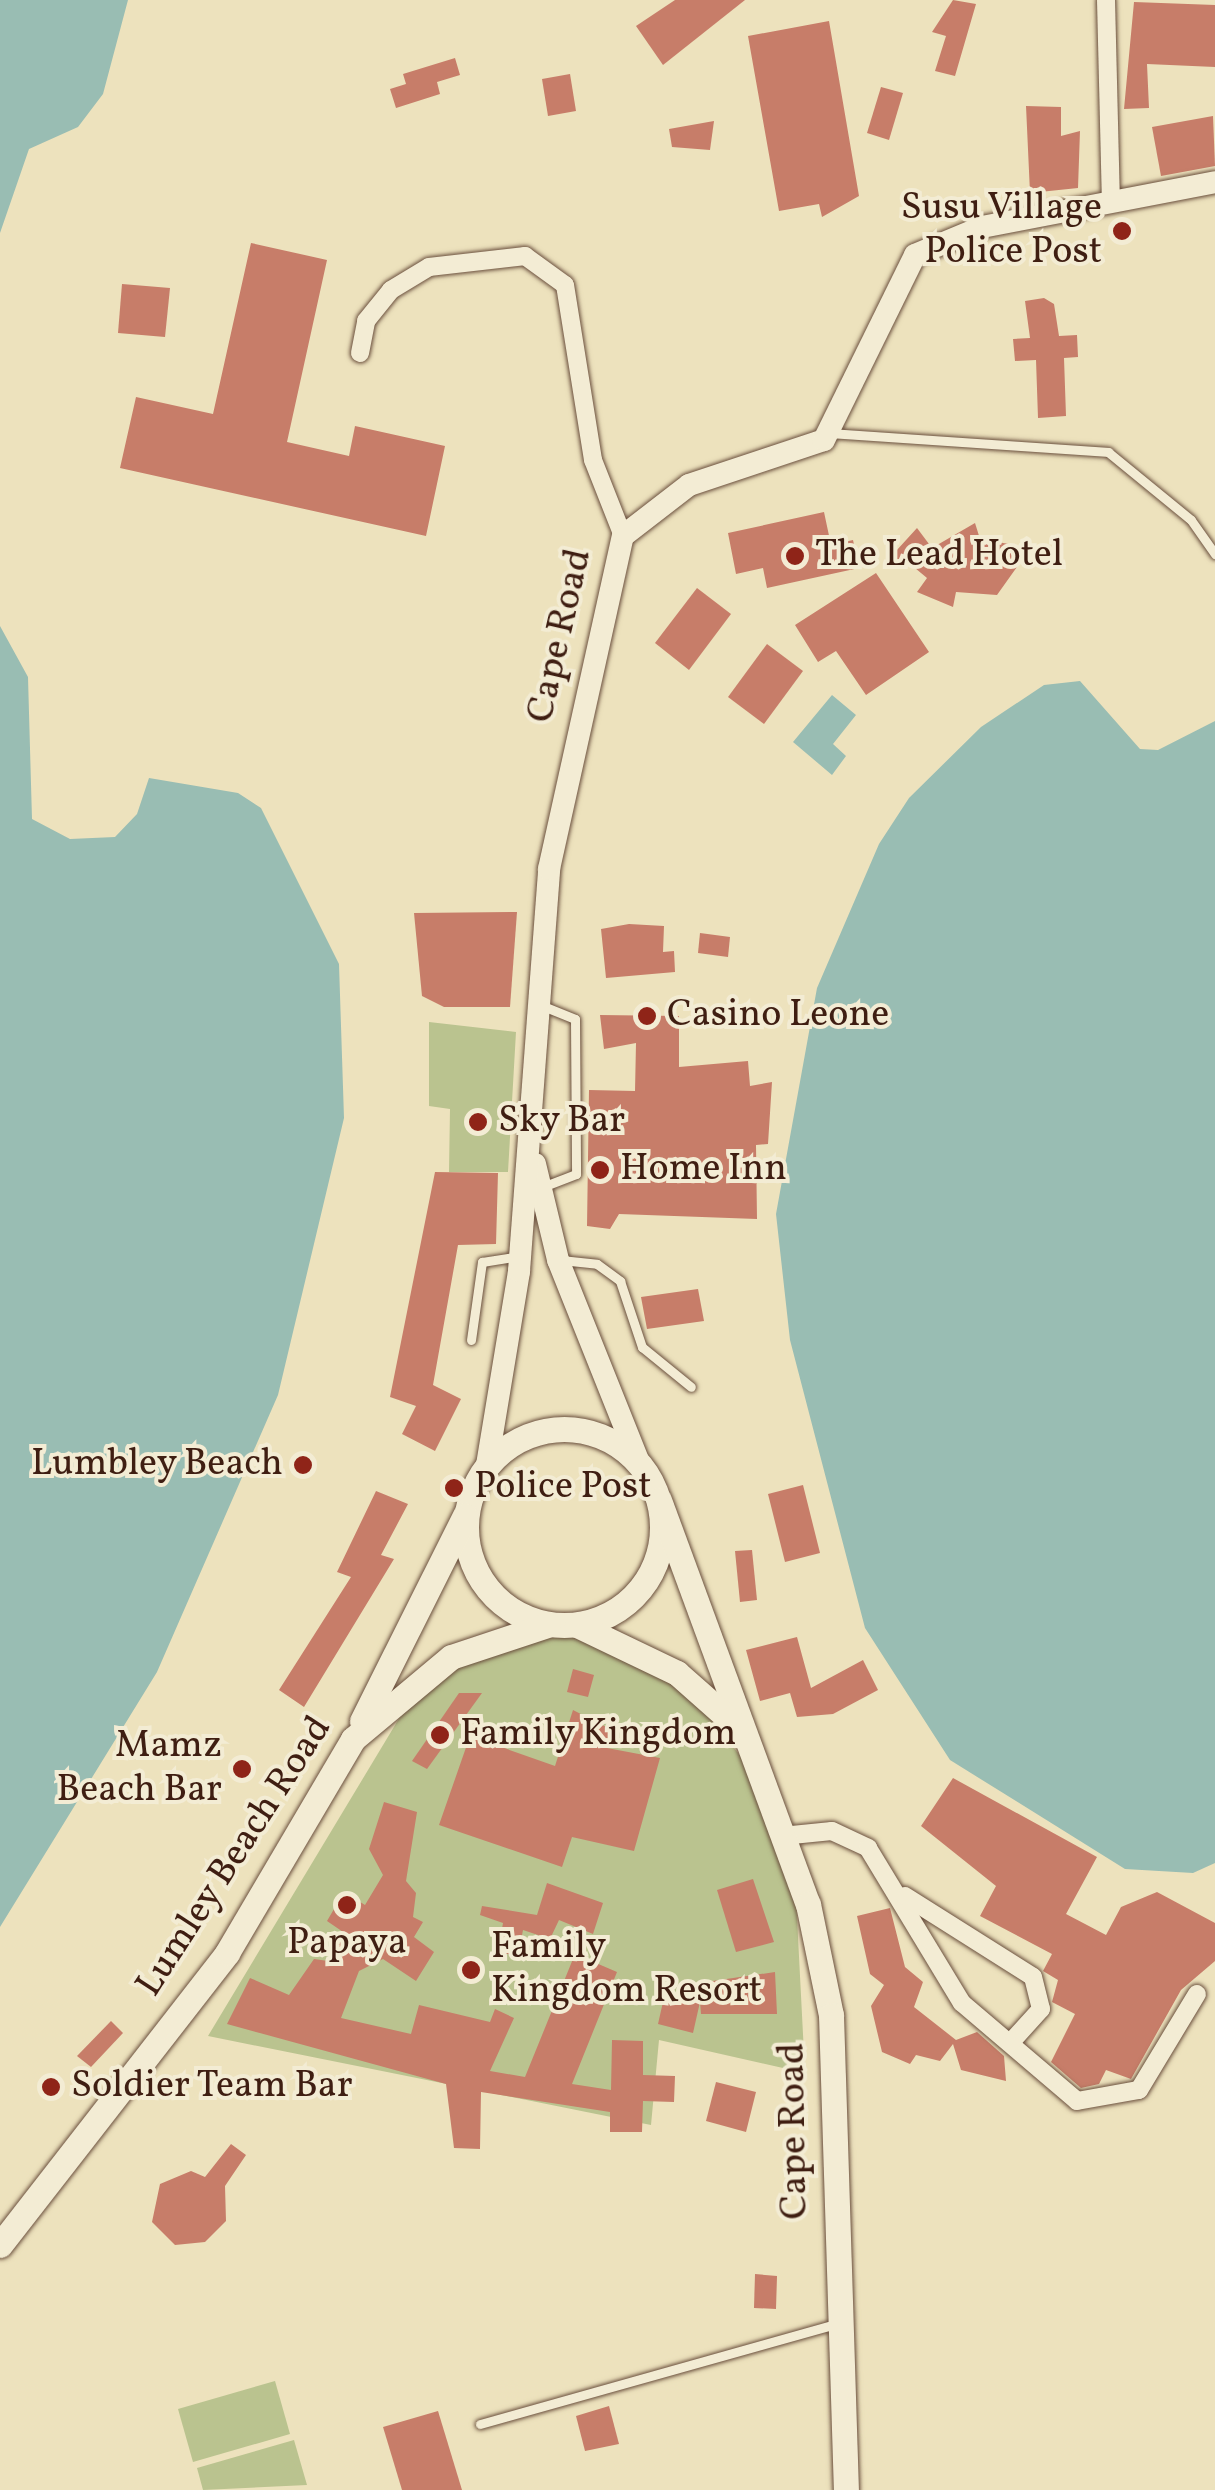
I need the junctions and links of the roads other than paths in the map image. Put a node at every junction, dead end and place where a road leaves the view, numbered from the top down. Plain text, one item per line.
1 (1106, 0) edge
2 (1215, 182) edge
3 (1111, 200) junction
4 (360, 353) dead end
5 (830, 433) junction
6 (623, 536) junction
7 (1215, 554) edge
8 (536, 1004) junction
9 (530, 1144) junction
10 (540, 1186) junction
11 (558, 1260) junction
12 (520, 1263) junction
13 (471, 1340) dead end
14 (691, 1387) dead end
15 (487, 1465) junction
16 (641, 1467) junction
17 (659, 1500) junction
18 (467, 1511) junction
19 (548, 1625) junction
20 (578, 1625) junction
21 (738, 1727) junction
22 (353, 1739) junction
23 (782, 1836) junction
24 (905, 1896) junction
25 (1197, 1994) dead end
26 (1012, 2040) junction
27 (0, 2245) edge
28 (836, 2324) junction
29 (480, 2424) dead end
30 (846, 2490) edge

1 - 3 street
2 - 3 street
3 - 5 street
4 - 6 street
5 - 6 street, Cape Road
5 - 7 lane, Cape Road
6 - 8 street, Cape Road
8 - 9 street, Cape Road
8 - 10 lane
9 - 10 street, Cape Road
9 - 12 street, Cape Road
10 - 11 street, Cape Road
11 - 12 street
11 - 14 lane
11 - 16 street, Cape Road
12 - 13 lane
12 - 15 street, Cape Road
15 - 16 main road
15 - 18 main road
16 - 17 main road
17 - 20 main road
17 - 21 main road, Cape Road
18 - 19 main road
18 - 22 main road
19 - 20 main road
19 - 22 main road, Lumley Beach Road
20 - 21 main road
21 - 23 main road, Cape Road
22 - 27 main road, Lumley Beach Road
23 - 24 street
23 - 28 main road, Cape Road
24 - 26 street
24 - 26 street
25 - 26 street
28 - 29 lane
28 - 30 main road, Cape Road

